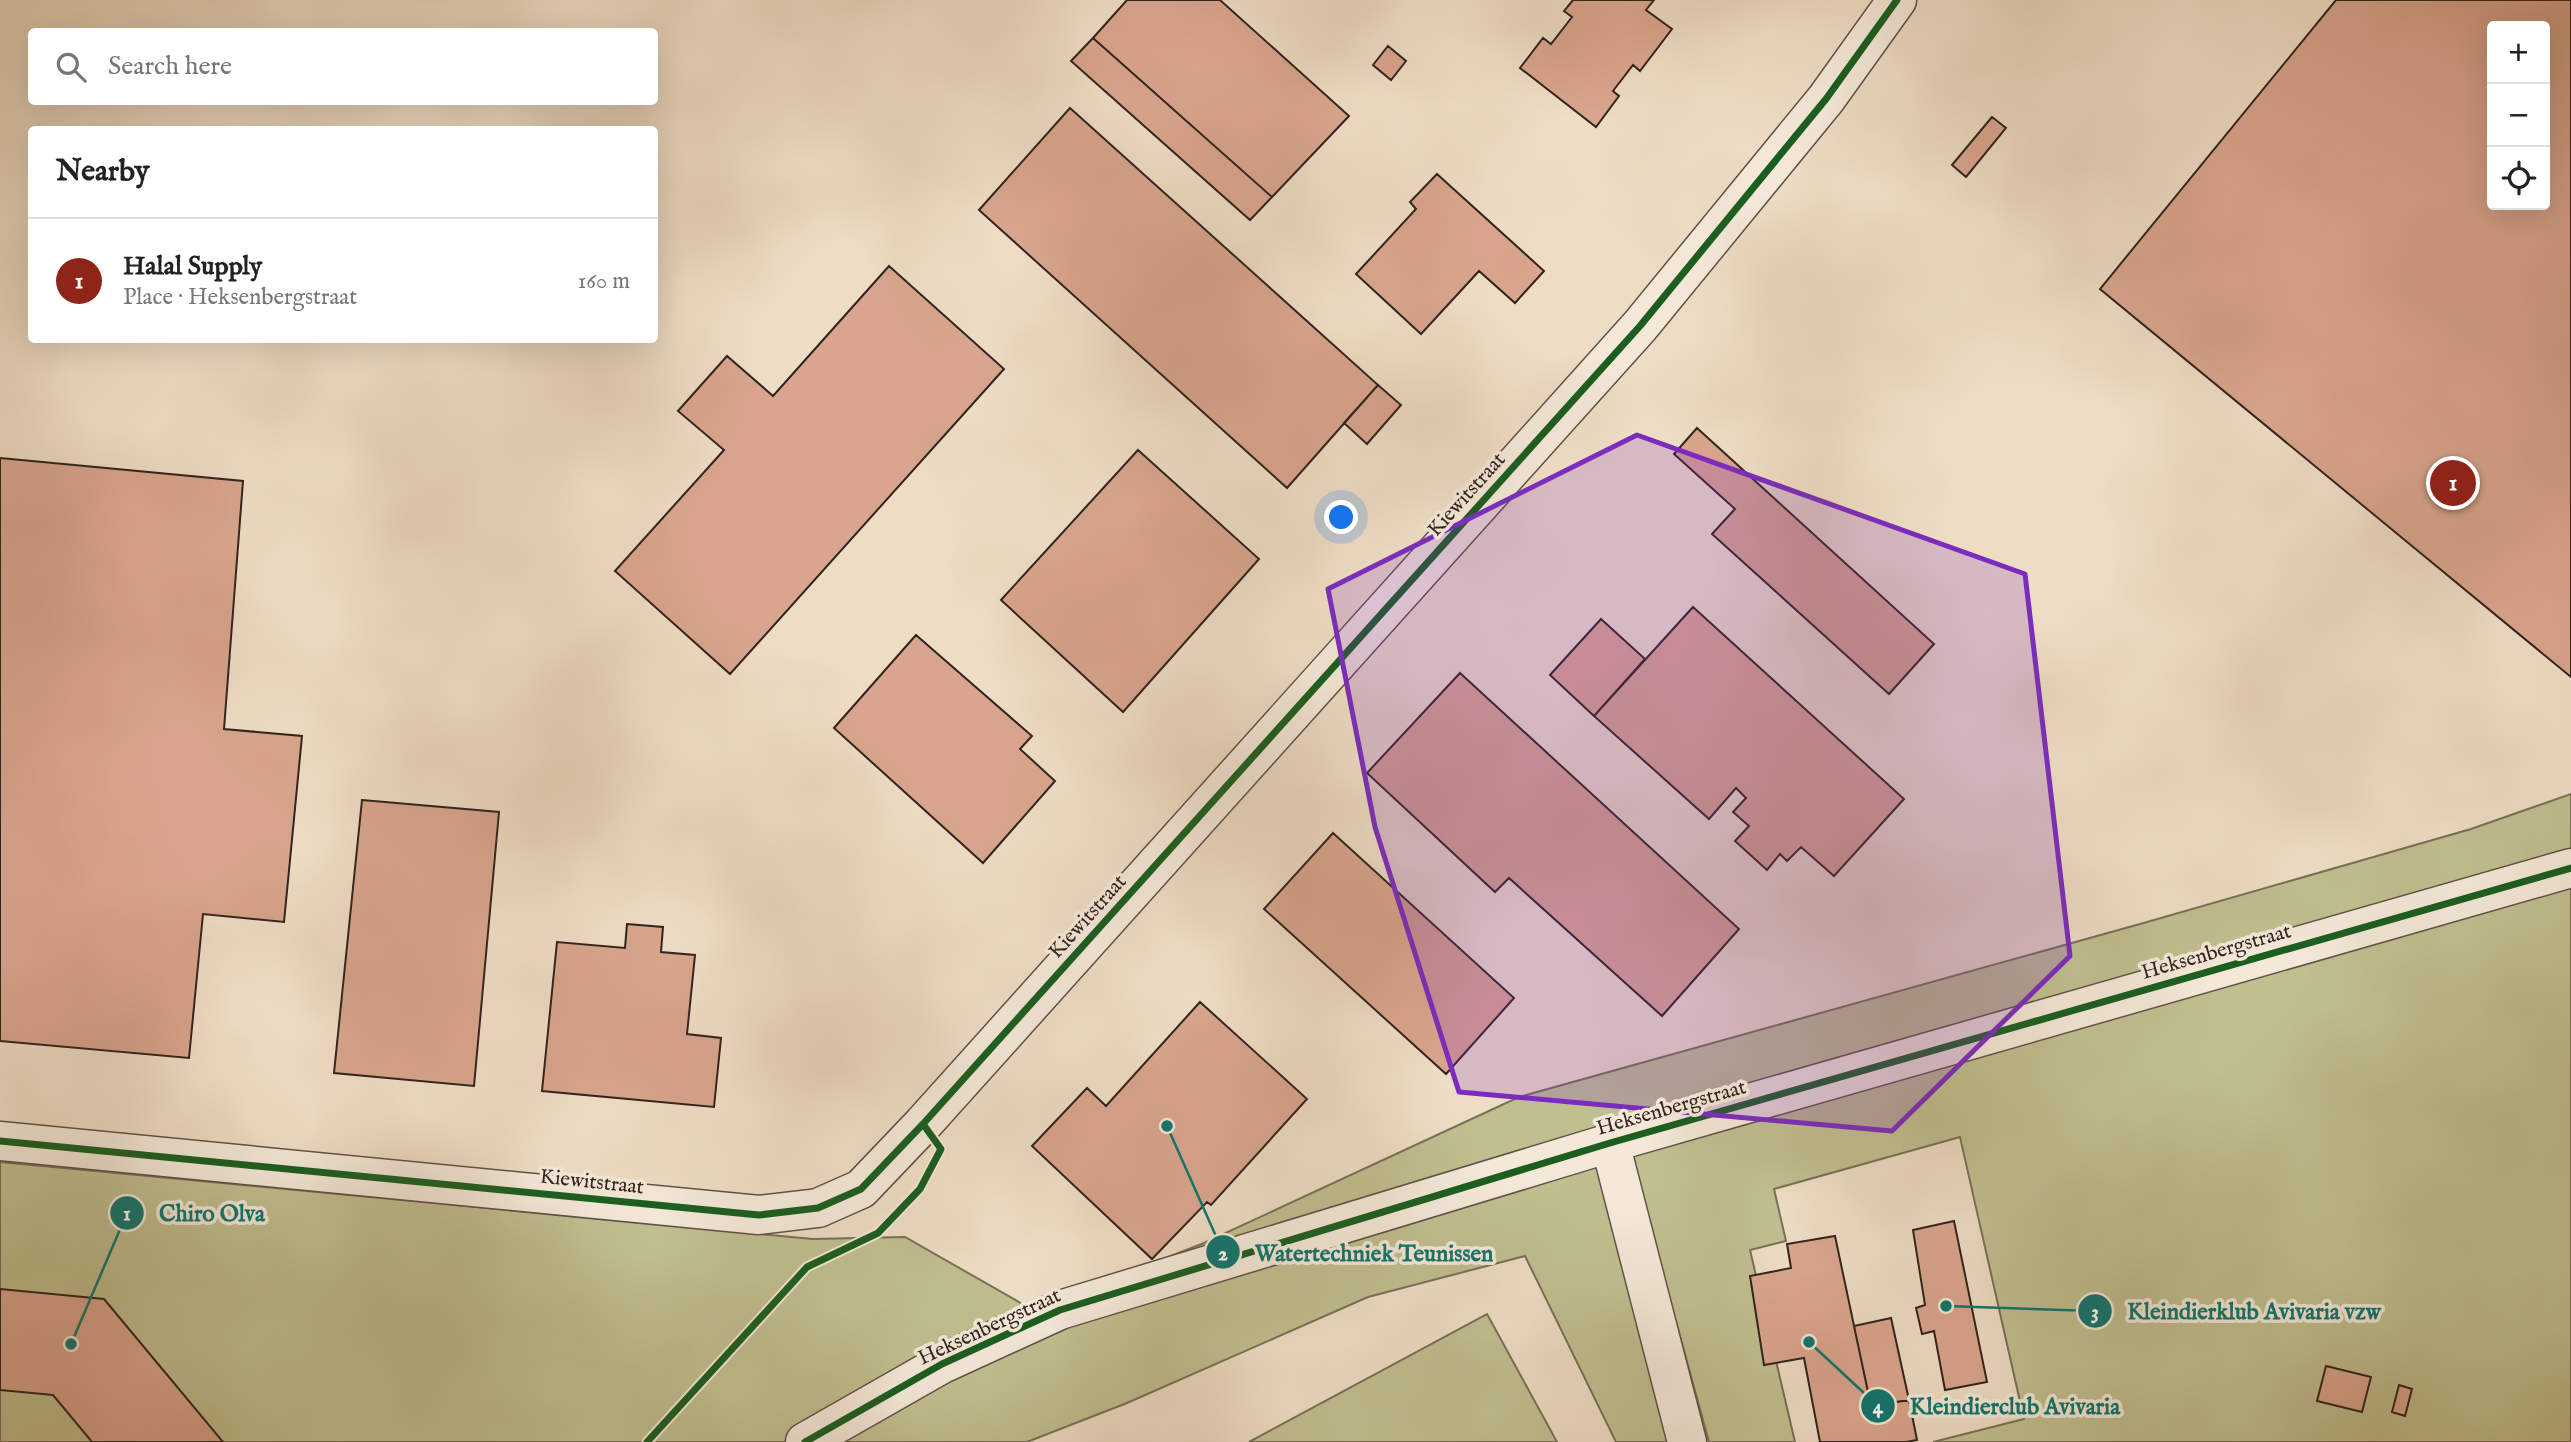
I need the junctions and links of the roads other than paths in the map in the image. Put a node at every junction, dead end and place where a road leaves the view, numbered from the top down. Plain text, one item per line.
1 (1897, 0) edge
2 (2571, 868) edge
3 (0, 1142) edge
4 (1610, 1143) junction
5 (805, 1442) edge
6 (1687, 1442) edge

1 - 3 street, Kiewitstraat
2 - 4 street, Heksenbergstraat
4 - 5 street, Heksenbergstraat
4 - 6 street

